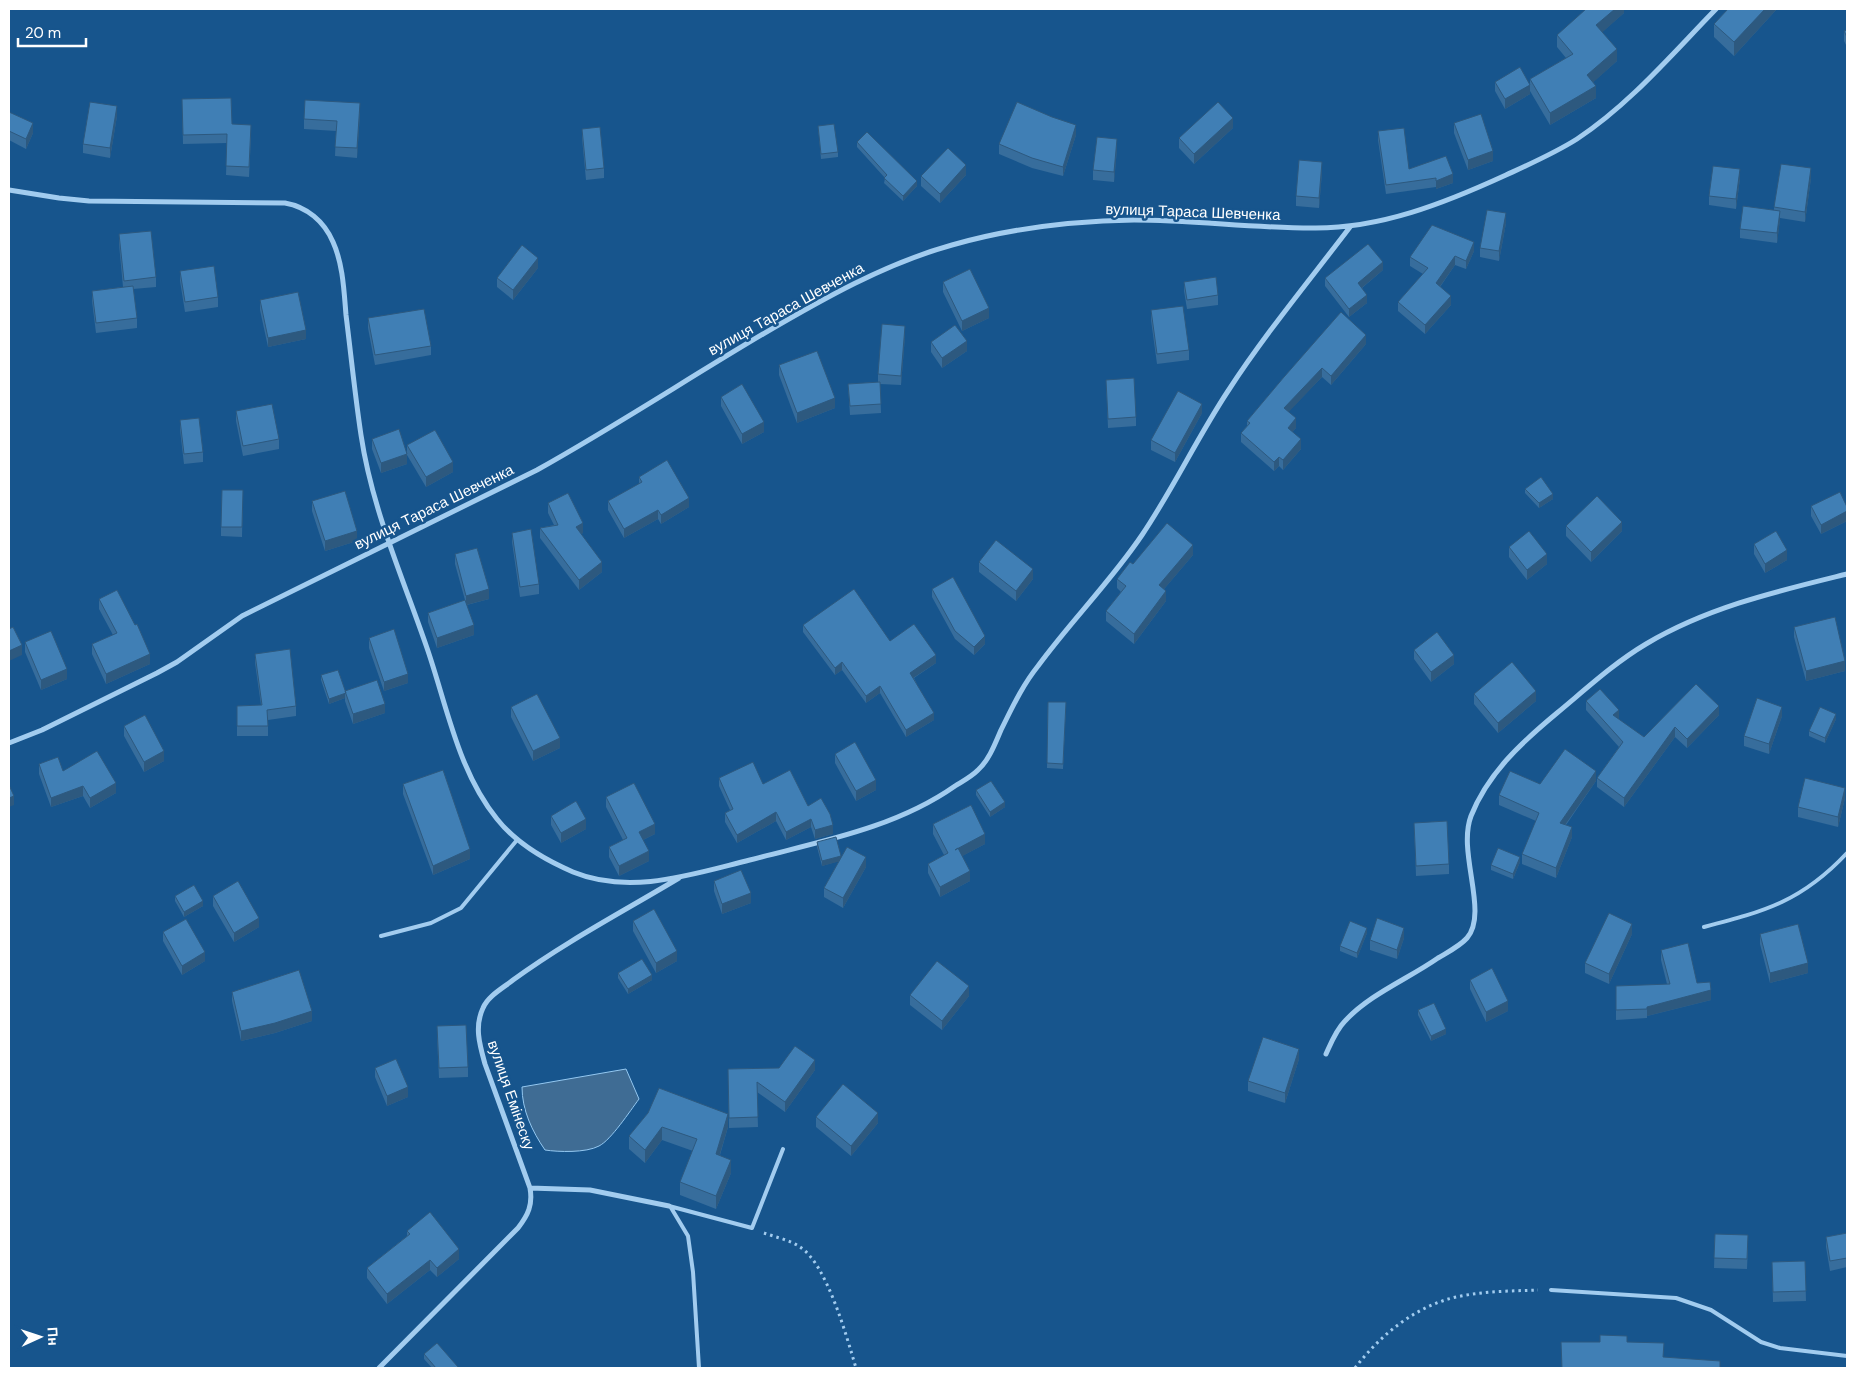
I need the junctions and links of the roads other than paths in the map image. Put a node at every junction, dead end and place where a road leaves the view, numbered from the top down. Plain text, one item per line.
1 (1716, 9) edge
2 (9, 190) edge
3 (1350, 227) junction
4 (390, 542) junction
5 (1847, 574) edge
6 (9, 742) edge
7 (517, 840) junction
8 (1847, 853) edge
9 (682, 877) junction
10 (1704, 927) dead end
11 (381, 936) dead end
12 (1326, 1054) dead end
13 (782, 1149) dead end
14 (530, 1188) junction
15 (669, 1206) junction
16 (1552, 1290) road end
17 (1847, 1356) edge
18 (379, 1368) edge
19 (699, 1368) edge

1 - 3 street, вулиця Тараса Шевченка
2 - 4 street
3 - 4 street, вулиця Тараса Шевченка
3 - 9 street
4 - 6 street, вулиця Тараса Шевченка
4 - 7 street
5 - 12 street
7 - 9 street
7 - 11 lane
8 - 10 lane
9 - 14 street, вулиця Емінеску
13 - 15 lane
14 - 15 street
14 - 18 street, вулиця Емінеску
15 - 19 lane
16 - 17 lane

